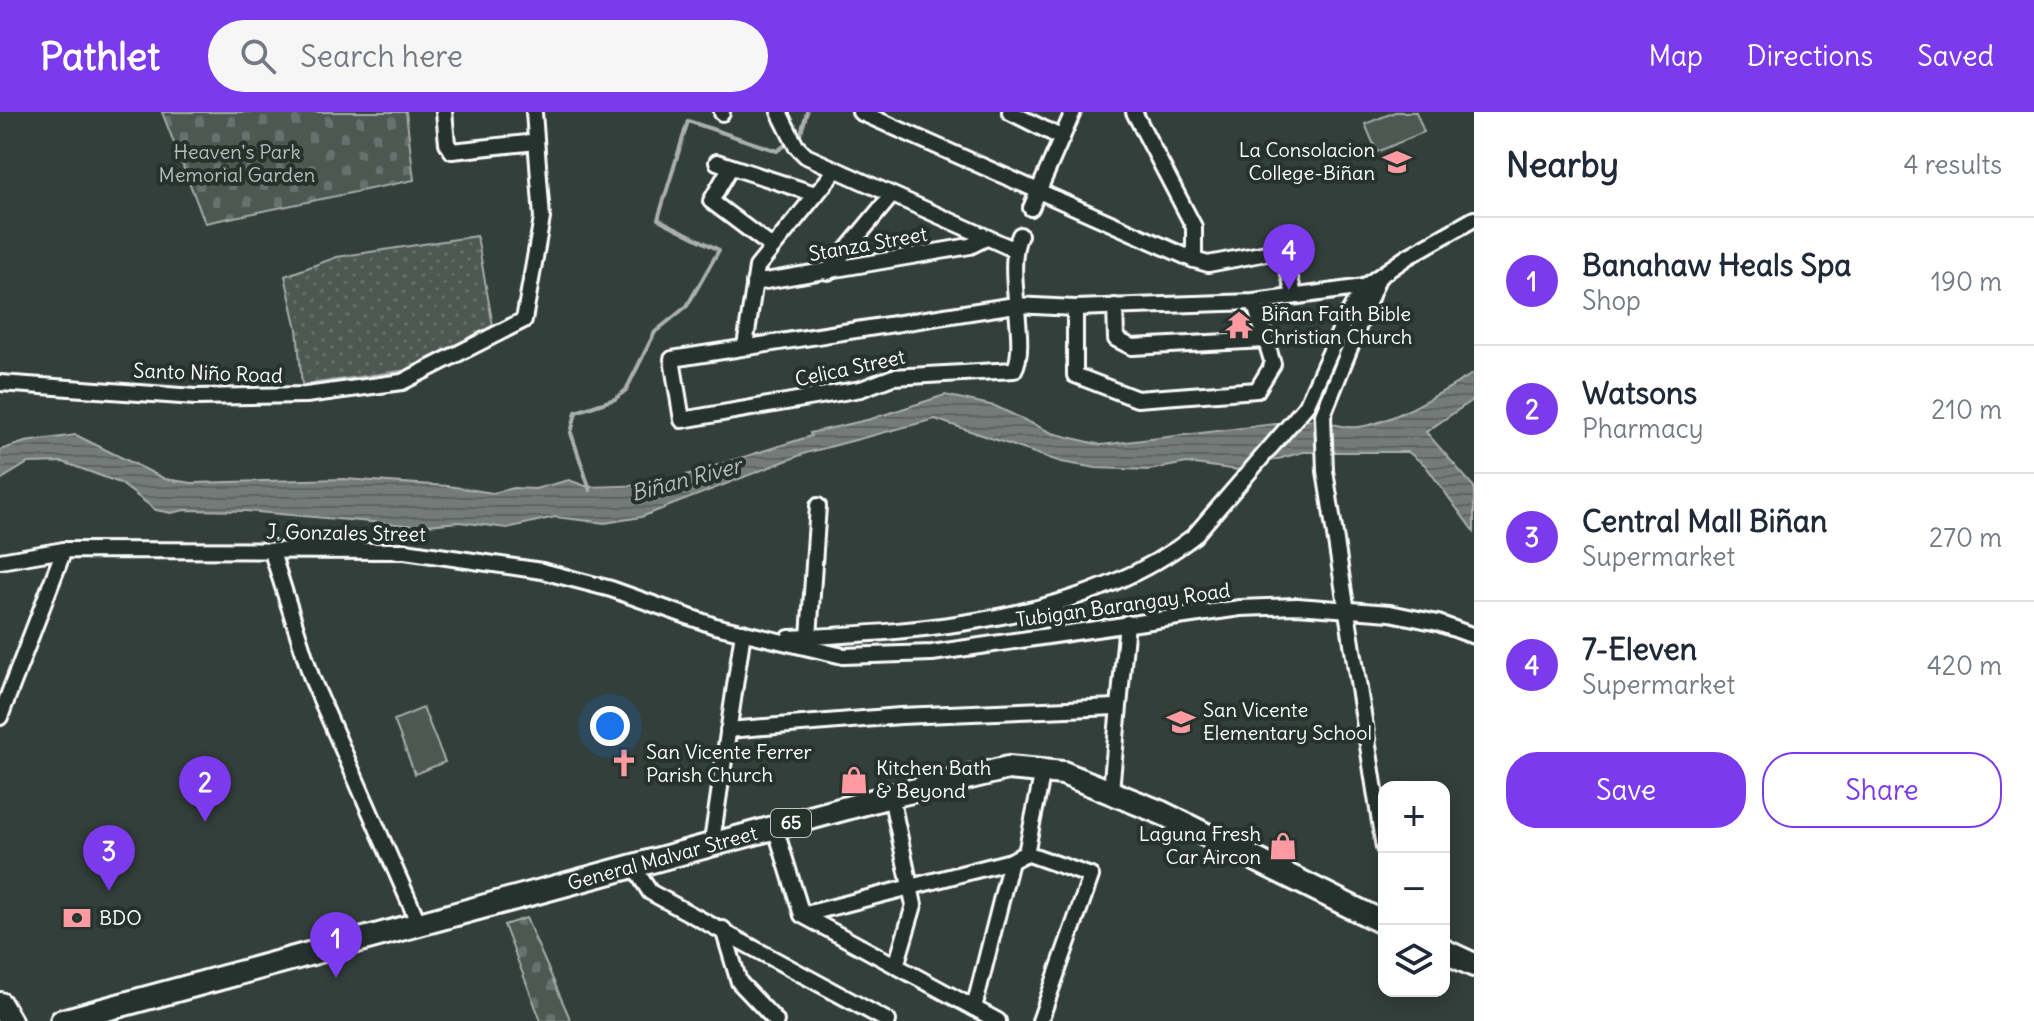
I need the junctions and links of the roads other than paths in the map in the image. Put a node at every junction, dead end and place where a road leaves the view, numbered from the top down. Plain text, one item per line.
1 (444, 112) edge
2 (534, 112) edge
3 (860, 112) edge
4 (1010, 112) edge
5 (1073, 112) edge
6 (1134, 112) edge
7 (782, 118) edge
8 (1062, 138) junction
9 (536, 142) junction
10 (835, 171) junction
11 (1038, 193) junction
12 (815, 194) junction
13 (891, 196) junction
14 (1031, 208) dead end
15 (1474, 219) edge
16 (1020, 235) dead end
17 (986, 238) junction
18 (772, 247) junction
19 (1013, 249) junction
20 (1194, 260) junction
21 (828, 272) junction
22 (1379, 278) junction
23 (754, 283) junction
24 (1364, 287) junction
25 (1294, 295) junction
26 (1254, 302) junction
27 (1015, 305) junction
28 (1115, 306) junction
29 (1075, 308) junction
30 (1266, 340) junction
31 (745, 346) junction
32 (0, 383) edge
33 (818, 506) dead end
34 (64, 550) junction
35 (272, 552) junction
36 (0, 561) edge
37 (1345, 608) junction
38 (1127, 623) junction
39 (743, 632) junction
40 (1474, 636) edge
41 (809, 637) junction
42 (777, 638) junction
43 (1116, 707) junction
44 (0, 717) edge
45 (728, 730) junction
46 (1043, 771) junction
47 (1111, 790) junction
48 (891, 796) junction
49 (1378, 811) edge
50 (775, 827) junction
51 (711, 848) junction
52 (1026, 853) junction
53 (1011, 861) junction
54 (633, 866) junction
55 (910, 887) junction
56 (802, 915) junction
57 (1378, 920) edge
58 (419, 924) junction
59 (723, 929) junction
60 (1450, 954) edge
61 (1474, 965) edge
62 (896, 966) junction
63 (0, 1004) edge
64 (974, 1008) junction
65 (10, 1021) edge
66 (62, 1021) edge
67 (776, 1021) edge
68 (888, 1021) edge
69 (998, 1021) edge
70 (1040, 1021) edge

1 - 9 street
2 - 9 street, Santo Niño Road
3 - 11 street
4 - 8 street
5 - 8 street
6 - 20 street
7 - 10 street
8 - 11 street
9 - 32 street, Santo Niño Road
10 - 12 street
10 - 13 street
11 - 14 street
11 - 20 street
12 - 18 street
12 - 18 street
13 - 17 street
13 - 21 street
15 - 22 street
16 - 19 street
17 - 19 street
17 - 21 street, Stanza Street
18 - 23 street
19 - 27 street, Celica Street
20 - 25 street
21 - 23 street, Stanza Street
22 - 24 street
22 - 37 street
23 - 31 street
24 - 25 street
24 - 41 street
25 - 26 street
26 - 28 street
26 - 30 street
27 - 29 street
27 - 31 street
27 - 31 street, Celica Street
28 - 29 street
28 - 30 street
29 - 30 street
33 - 41 street
34 - 35 street, J. Gonzales Street
34 - 36 street, J. Gonzales Street
34 - 44 street
35 - 39 street, J. Gonzales Street
35 - 58 street
37 - 38 street, Tubigan Barangay Road
37 - 40 street, Tubigan Barangay Road
37 - 49 street
38 - 42 street, Tubigan Barangay Road
38 - 43 street
39 - 42 street, J. Gonzales Street
39 - 45 street
41 - 42 street
43 - 45 street
43 - 47 street
45 - 51 street
46 - 47 highway, General Malvar Street / 65
46 - 48 highway, General Malvar Street / 65
46 - 52 street
47 - 57 highway, General Malvar Street / 65
48 - 50 highway, General Malvar Street / 65
48 - 55 street
50 - 51 highway, General Malvar Street / 65
50 - 56 street
51 - 54 highway, General Malvar Street / 65
52 - 53 street
52 - 70 street
53 - 55 street
53 - 64 street
54 - 58 highway, General Malvar Street / 65
54 - 59 street
55 - 56 street
55 - 62 street
56 - 62 street
58 - 66 highway, General Malvar Street / 65
59 - 67 street
59 - 68 street
60 - 61 highway
62 - 64 street
63 - 65 highway
64 - 69 street

